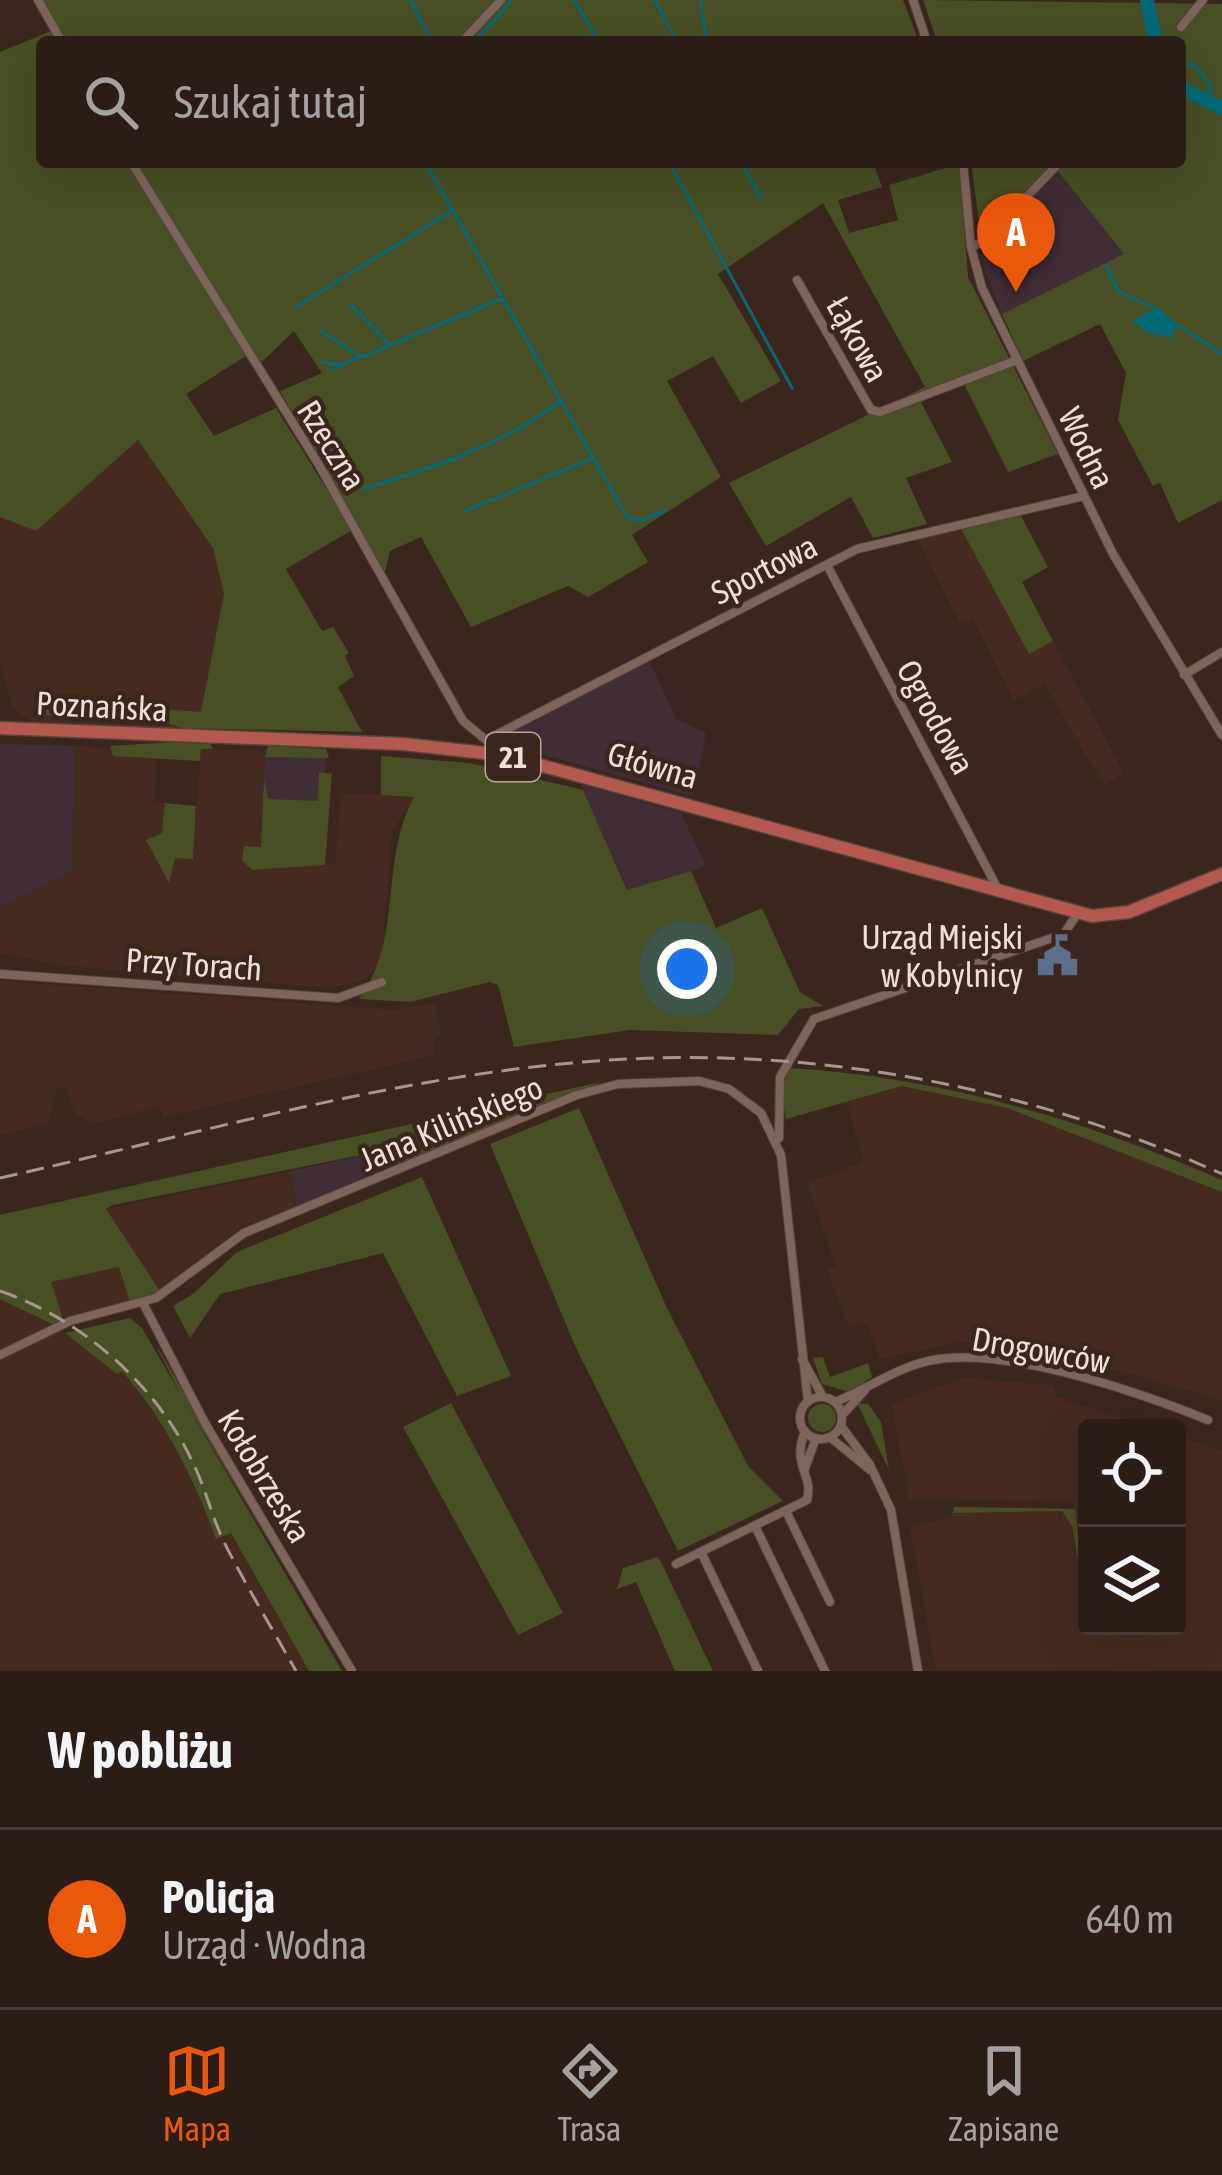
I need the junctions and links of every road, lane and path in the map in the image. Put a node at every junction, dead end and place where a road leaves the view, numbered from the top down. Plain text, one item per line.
1 (38, 0) edge
2 (501, 0) edge
3 (913, 0) edge
4 (1204, 0) edge
5 (1181, 27) dead end
6 (59, 36) edge
7 (468, 36) edge
8 (925, 36) edge
9 (135, 168) edge
10 (964, 168) edge
11 (1054, 168) edge
12 (971, 247) junction
13 (797, 280) dead end
14 (1017, 360) junction
15 (1084, 496) junction
16 (826, 565) junction
17 (1222, 652) edge
18 (1184, 675) junction
19 (0, 728) edge
20 (1222, 735) edge
21 (202, 737) joint
22 (484, 746) junction
23 (1222, 874) edge
24 (999, 893) junction
25 (1077, 914) junction
26 (0, 974) edge
27 (382, 982) dead end
28 (778, 1144) junction
29 (143, 1303) junction
30 (0, 1355) edge
31 (801, 1358) junction
32 (866, 1389) junction
33 (823, 1397) junction
34 (808, 1402) junction
35 (835, 1402) junction
36 (841, 1420) junction
37 (1208, 1420) dead end
38 (805, 1431) junction
39 (830, 1437) junction
40 (816, 1438) junction
41 (804, 1473) junction
42 (874, 1473) junction
43 (786, 1510) junction
44 (755, 1526) junction
45 (700, 1552) junction
46 (676, 1564) dead end
47 (830, 1602) dead end
48 (352, 1671) edge
49 (758, 1671) edge
50 (825, 1671) edge
51 (919, 1671) edge

1 - 6 street
2 - 7 street
3 - 8 street
4 - 5 street
9 - 22 street, Rzeczna
10 - 12 street, Wodna
11 - 12 street
12 - 14 street, Wodna
13 - 14 street, Łąkowa
14 - 15 street, Wodna
15 - 16 street, Sportowa
15 - 18 street, Wodna
16 - 22 street, Sportowa
16 - 24 street, Ogrodowa
17 - 18 street
18 - 20 street, Wodna
19 - 21 main road, Poznańska / 21
21 - 22 main road, Główna / 21
22 - 24 main road, Główna / 21
23 - 25 main road, 21
24 - 25 main road, Główna / 21
25 - 28 street
26 - 27 street, Przy Torach
28 - 29 street, Jana Kilińskiego
28 - 31 street
29 - 30 street, Jana Kilińskiego
29 - 48 street, Kołobrzeska
31 - 33 street
31 - 34 street
32 - 35 street, Drogowców
32 - 36 street, Drogowców
32 - 37 street, Drogowców
33 - 34 street
33 - 35 street
34 - 38 street
35 - 36 street
36 - 39 street
36 - 42 street
38 - 40 street
38 - 41 street
39 - 40 street
39 - 42 street
40 - 41 street
41 - 43 street
42 - 51 street
43 - 44 street
43 - 47 street
44 - 45 street
44 - 50 street
45 - 46 street
45 - 49 street

